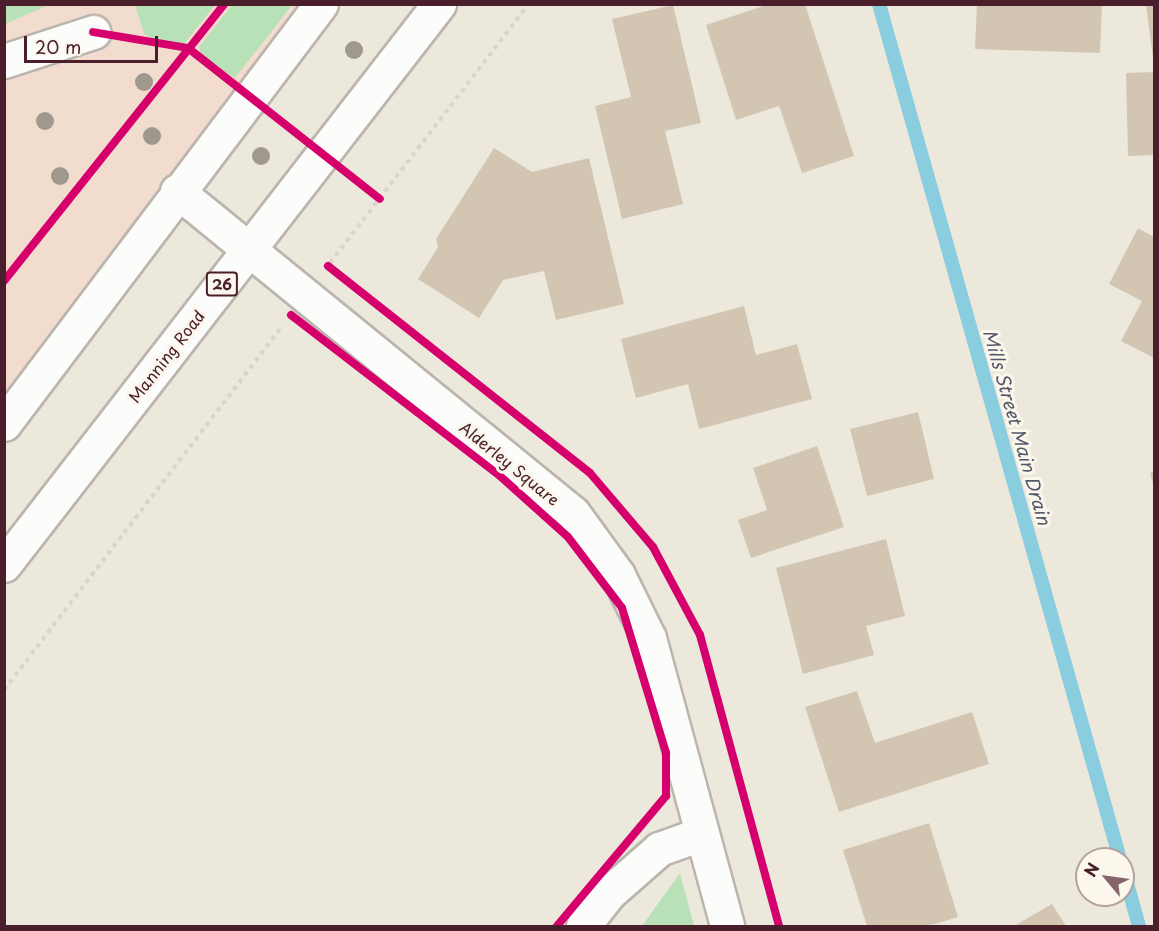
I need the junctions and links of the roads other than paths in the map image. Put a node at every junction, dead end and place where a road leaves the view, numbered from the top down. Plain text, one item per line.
1 (321, 4) edge
2 (439, 4) edge
3 (93, 32) dead end
4 (4, 61) edge
5 (177, 191) junction
6 (250, 248) junction
7 (4, 423) edge
8 (4, 565) edge
9 (701, 834) junction
10 (583, 927) edge
11 (727, 927) edge

1 - 5 main road
2 - 6 main road, Manning Road / 26
3 - 4 main road
5 - 6 main road, Alderley Square
5 - 7 main road
6 - 8 main road, Manning Road / 26
6 - 9 main road, Alderley Square
9 - 10 main road
9 - 11 main road, Alderley Square

